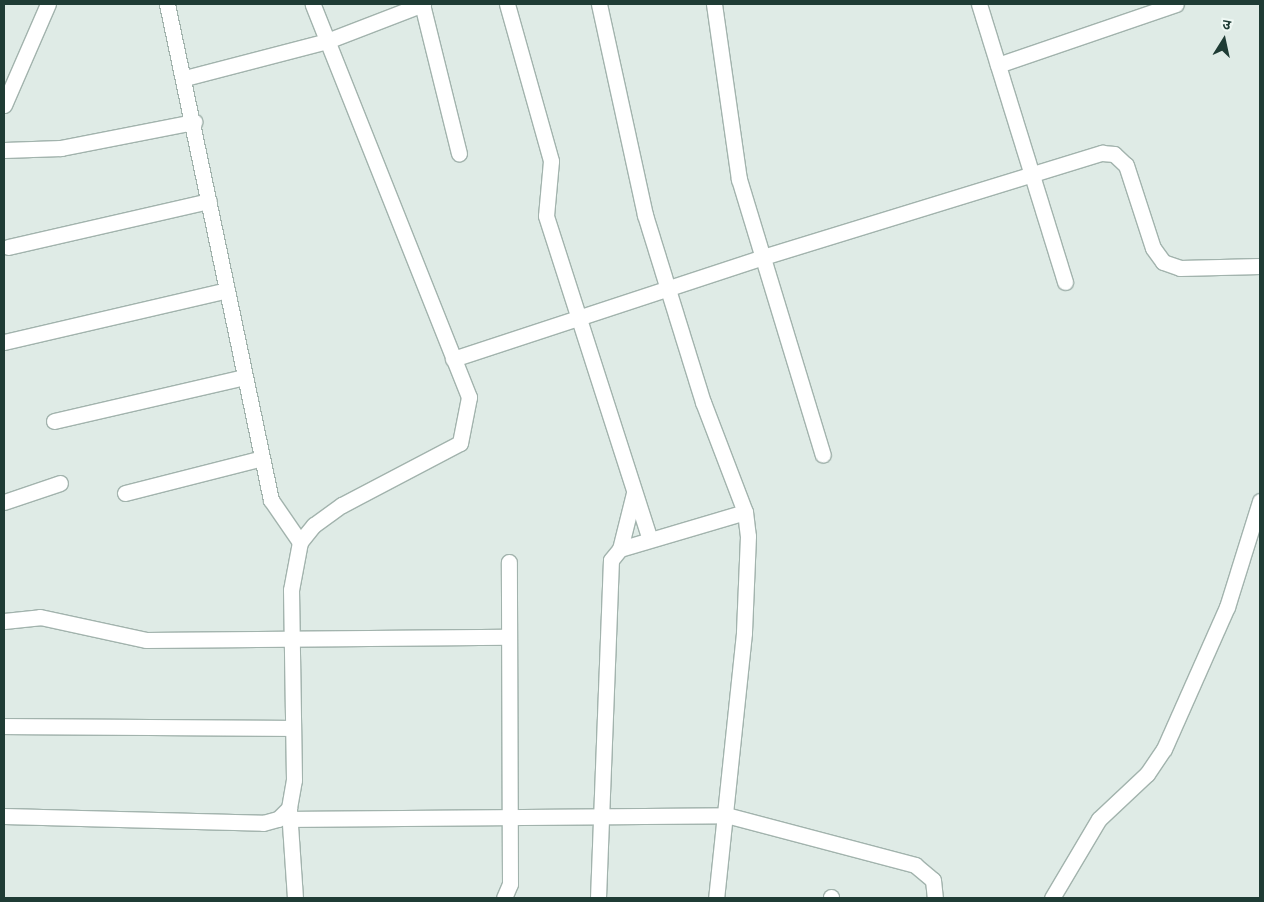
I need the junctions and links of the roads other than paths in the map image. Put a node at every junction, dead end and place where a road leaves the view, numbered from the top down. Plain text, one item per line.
1 (48, 4) edge
2 (167, 4) edge
3 (313, 4) edge
4 (422, 4) edge
5 (507, 4) edge
6 (599, 4) edge
7 (714, 4) edge
8 (979, 4) edge
9 (1176, 4) edge
10 (327, 41) junction
11 (998, 64) junction
12 (9, 77) edge
13 (185, 78) junction
14 (4, 105) edge
15 (194, 122) junction
16 (4, 150) edge
17 (459, 154) dead end
18 (1032, 176) junction
19 (209, 201) junction
20 (8, 247) dead end
21 (762, 257) junction
22 (1260, 266) edge
23 (1064, 282) dead end
24 (669, 289) junction
25 (227, 290) junction
26 (578, 316) junction
27 (4, 342) edge
28 (453, 359) junction
29 (245, 377) junction
30 (54, 421) dead end
31 (823, 455) dead end
32 (262, 458) junction
33 (60, 483) dead end
34 (634, 491) junction
35 (125, 493) dead end
36 (1260, 501) edge
37 (4, 502) edge
38 (745, 512) junction
39 (650, 539) junction
40 (300, 542) junction
41 (620, 550) junction
42 (509, 562) dead end
43 (4, 621) edge
44 (292, 636) junction
45 (509, 637) junction
46 (5, 726) dead end
47 (292, 728) junction
48 (289, 814) junction
49 (726, 815) junction
50 (4, 816) edge
51 (508, 818) junction
52 (604, 818) junction
53 (296, 898) edge
54 (504, 898) edge
55 (598, 898) edge
56 (716, 898) edge
57 (935, 898) edge
58 (1052, 898) edge

1 - 12 street
2 - 13 street
3 - 10 street
4 - 10 street
4 - 17 street
5 - 26 street
6 - 24 street
7 - 21 street
8 - 11 street
9 - 11 street
10 - 13 street
10 - 28 street
11 - 18 street
12 - 14 street
13 - 15 street
15 - 16 street
15 - 19 street
18 - 21 street
18 - 22 street
18 - 23 street
19 - 20 street
19 - 25 street
21 - 24 street
21 - 31 street
24 - 26 street
24 - 38 street
25 - 27 street
25 - 29 street
26 - 28 street
26 - 34 street
28 - 40 street
29 - 30 street
29 - 32 street
32 - 35 street
32 - 40 street
33 - 37 street
34 - 39 street
34 - 41 street
36 - 58 street
38 - 39 street
38 - 49 street
39 - 41 street
40 - 44 street
41 - 52 street
42 - 45 street
43 - 44 street
44 - 45 street
44 - 47 street
45 - 51 street
46 - 47 street
47 - 48 street
48 - 50 street
48 - 51 street
48 - 53 street
49 - 52 street
49 - 56 street
49 - 57 street
51 - 52 street
51 - 54 street
52 - 55 street

